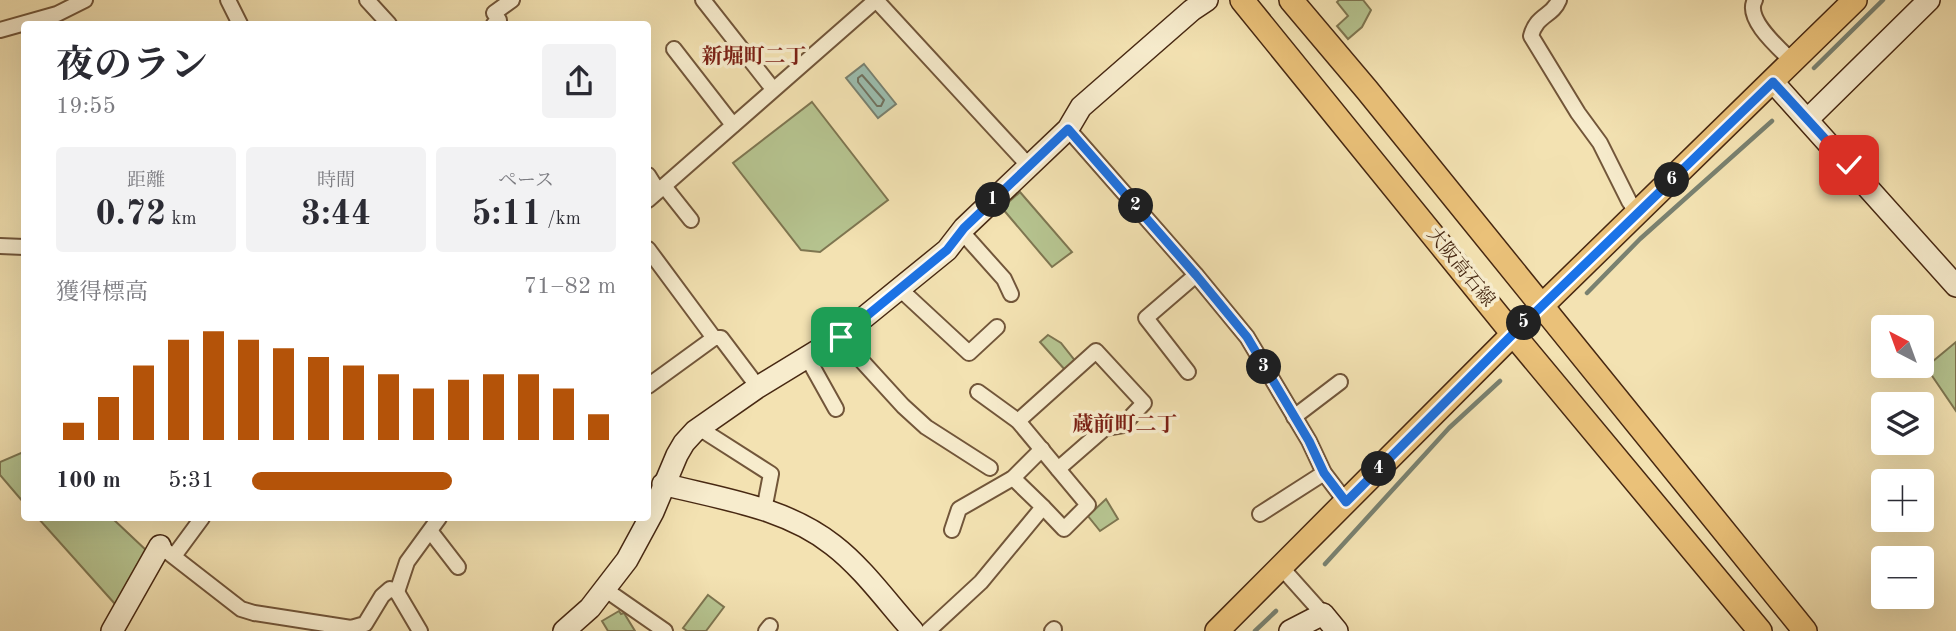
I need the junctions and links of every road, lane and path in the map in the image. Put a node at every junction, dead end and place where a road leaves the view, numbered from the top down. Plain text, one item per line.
1 (86, 0) edge
2 (228, 0) edge
3 (367, 0) edge
4 (512, 0) edge
5 (703, 0) edge
6 (876, 0) edge
7 (1206, 0) edge
8 (1242, 0) edge
9 (1291, 0) edge
10 (1559, 0) edge
11 (1755, 0) edge
12 (1855, 0) edge
13 (1929, 0) edge
14 (32, 21) edge
15 (238, 21) edge
16 (386, 21) edge
17 (498, 21) edge
18 (21, 24) edge
19 (0, 30) edge
20 (674, 49) dead end
21 (1793, 62) junction
22 (1773, 82) junction
23 (773, 89) junction
24 (1808, 120) junction
25 (733, 125) junction
26 (1068, 129) junction
27 (1029, 166) junction
28 (657, 192) edge
29 (1637, 213) junction
30 (691, 220) dead end
31 (962, 232) junction
32 (0, 246) edge
33 (21, 247) edge
34 (651, 253) edge
35 (1196, 275) junction
36 (1956, 286) edge
37 (901, 290) junction
38 (1011, 295) dead end
39 (1541, 307) junction
40 (997, 327) dead end
41 (1513, 334) junction
42 (841, 337) junction
43 (714, 338) junction
44 (807, 357) junction
45 (1188, 372) dead end
46 (1340, 382) dead end
47 (651, 384) edge
48 (758, 387) junction
49 (978, 392) dead end
50 (836, 409) dead end
51 (1294, 417) junction
52 (1018, 421) junction
53 (699, 428) junction
54 (1042, 449) junction
55 (990, 468) dead end
56 (1058, 469) junction
57 (1324, 473) junction
58 (1013, 478) junction
59 (655, 481) edge
60 (1346, 502) junction
61 (1042, 508) junction
62 (764, 510) junction
63 (1260, 514) dead end
64 (651, 516) edge
65 (199, 521) edge
66 (437, 521) edge
67 (648, 521) edge
68 (952, 530) dead end
69 (431, 532) junction
70 (167, 551) junction
71 (458, 567) dead end
72 (1281, 567) junction
73 (606, 590) junction
74 (397, 592) junction
75 (1323, 614) junction
76 (112, 631) edge
77 (419, 631) edge
78 (564, 631) edge
79 (665, 631) edge
80 (913, 631) edge
81 (928, 631) edge
82 (1217, 631) edge
83 (1290, 631) edge
84 (1337, 631) edge
85 (1760, 631) edge
86 (1805, 631) edge

1 - 14 street
2 - 15 street
3 - 16 street
4 - 17 street
5 - 23 street
6 - 23 street
6 - 27 street
7 - 26 street
8 - 41 main road, 大阪高石線
9 - 39 main road, 大阪高石線
10 - 29 street
11 - 21 street
12 - 21 main road
13 - 24 street
18 - 19 street
20 - 25 street
21 - 22 main road
22 - 24 street
22 - 29 main road
23 - 25 street
24 - 36 street
25 - 28 street
26 - 27 street
26 - 35 street
27 - 31 street
28 - 30 street
29 - 39 main road
31 - 37 street
31 - 38 street
32 - 33 street
34 - 43 street
35 - 45 street
35 - 51 street
37 - 40 street
37 - 42 street
39 - 41 main road
39 - 86 main road, 大阪高石線
41 - 60 main road
41 - 85 main road, 大阪高石線
42 - 44 street
42 - 55 street
43 - 47 street
43 - 48 street
44 - 48 street
44 - 50 street
46 - 51 street
48 - 53 street
49 - 52 street
51 - 57 street
52 - 54 street
52 - 56 street
53 - 59 street
53 - 62 street
54 - 56 street
54 - 58 street
56 - 61 street
57 - 60 street
57 - 63 street
58 - 61 street
58 - 68 street
59 - 62 street
59 - 64 street
60 - 72 main road
61 - 81 street
62 - 80 street
65 - 70 street
66 - 69 street
67 - 73 street
69 - 71 street
69 - 74 street
70 - 74 street
70 - 76 street
72 - 75 street
72 - 82 main road
73 - 78 street
73 - 79 street
74 - 77 street
75 - 83 street
75 - 84 street

